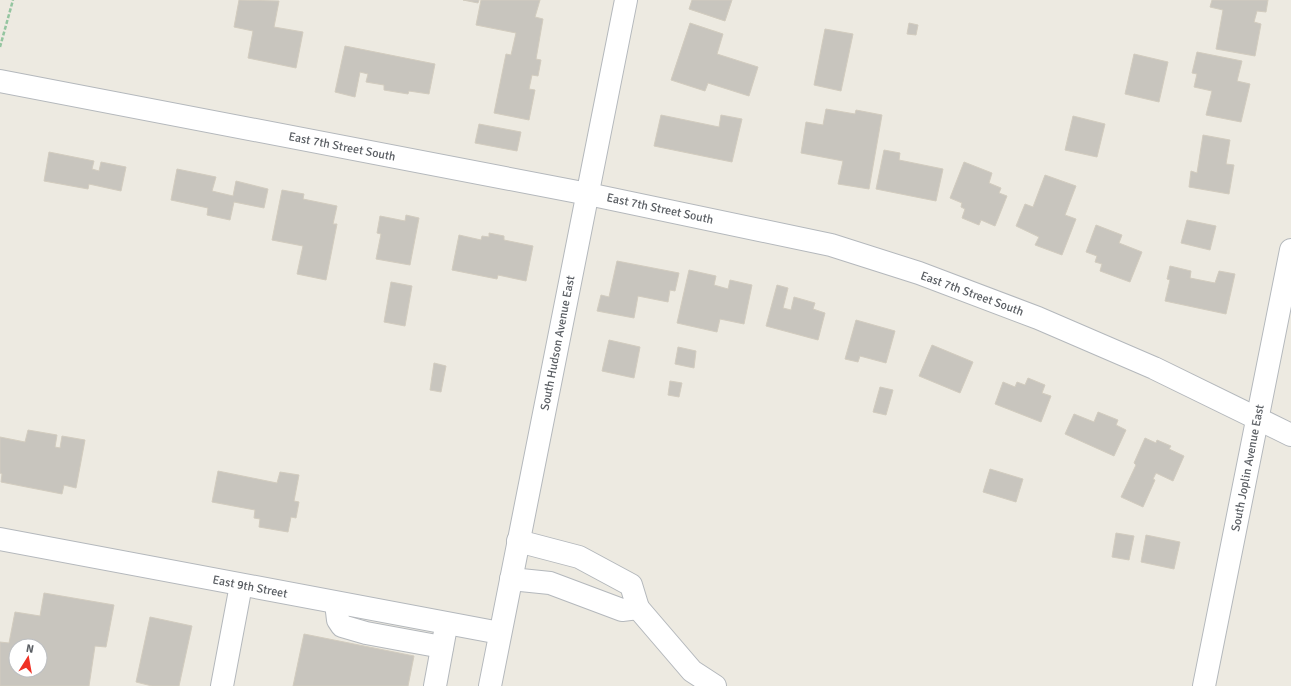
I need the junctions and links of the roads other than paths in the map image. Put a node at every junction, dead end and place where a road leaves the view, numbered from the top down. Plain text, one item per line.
1 (626, 0) edge
2 (0, 81) edge
3 (588, 194) junction
4 (1291, 250) edge
5 (1257, 419) junction
6 (1291, 435) edge
7 (0, 540) edge
8 (518, 542) junction
9 (579, 557) junction
10 (511, 579) junction
11 (241, 586) junction
12 (572, 591) junction
13 (336, 603) junction
14 (638, 608) junction
15 (446, 623) junction
16 (500, 633) junction
17 (442, 647) junction
18 (222, 686) edge
19 (435, 686) edge
20 (490, 686) edge
21 (715, 686) edge
22 (1204, 686) edge

1 - 3 street, South Hudson Avenue East
2 - 3 street, East 7th Street South
3 - 5 street, East 7th Street South
3 - 8 street, South Hudson Avenue East
4 - 5 street, South Joplin Avenue East
5 - 6 street, East 7th Street South
5 - 22 street, South Joplin Avenue East
7 - 11 street, East 9th Street
8 - 9 street
8 - 10 street, South Hudson Avenue East
9 - 12 street
9 - 14 street
10 - 12 street
10 - 16 street, South Hudson Avenue East
11 - 13 street, East 9th Street
11 - 18 street
12 - 14 street
13 - 15 street, East 9th Street
13 - 17 street
14 - 21 street
15 - 16 street, East 9th Street
15 - 17 street
16 - 20 street, South Hudson Avenue East
17 - 19 street

